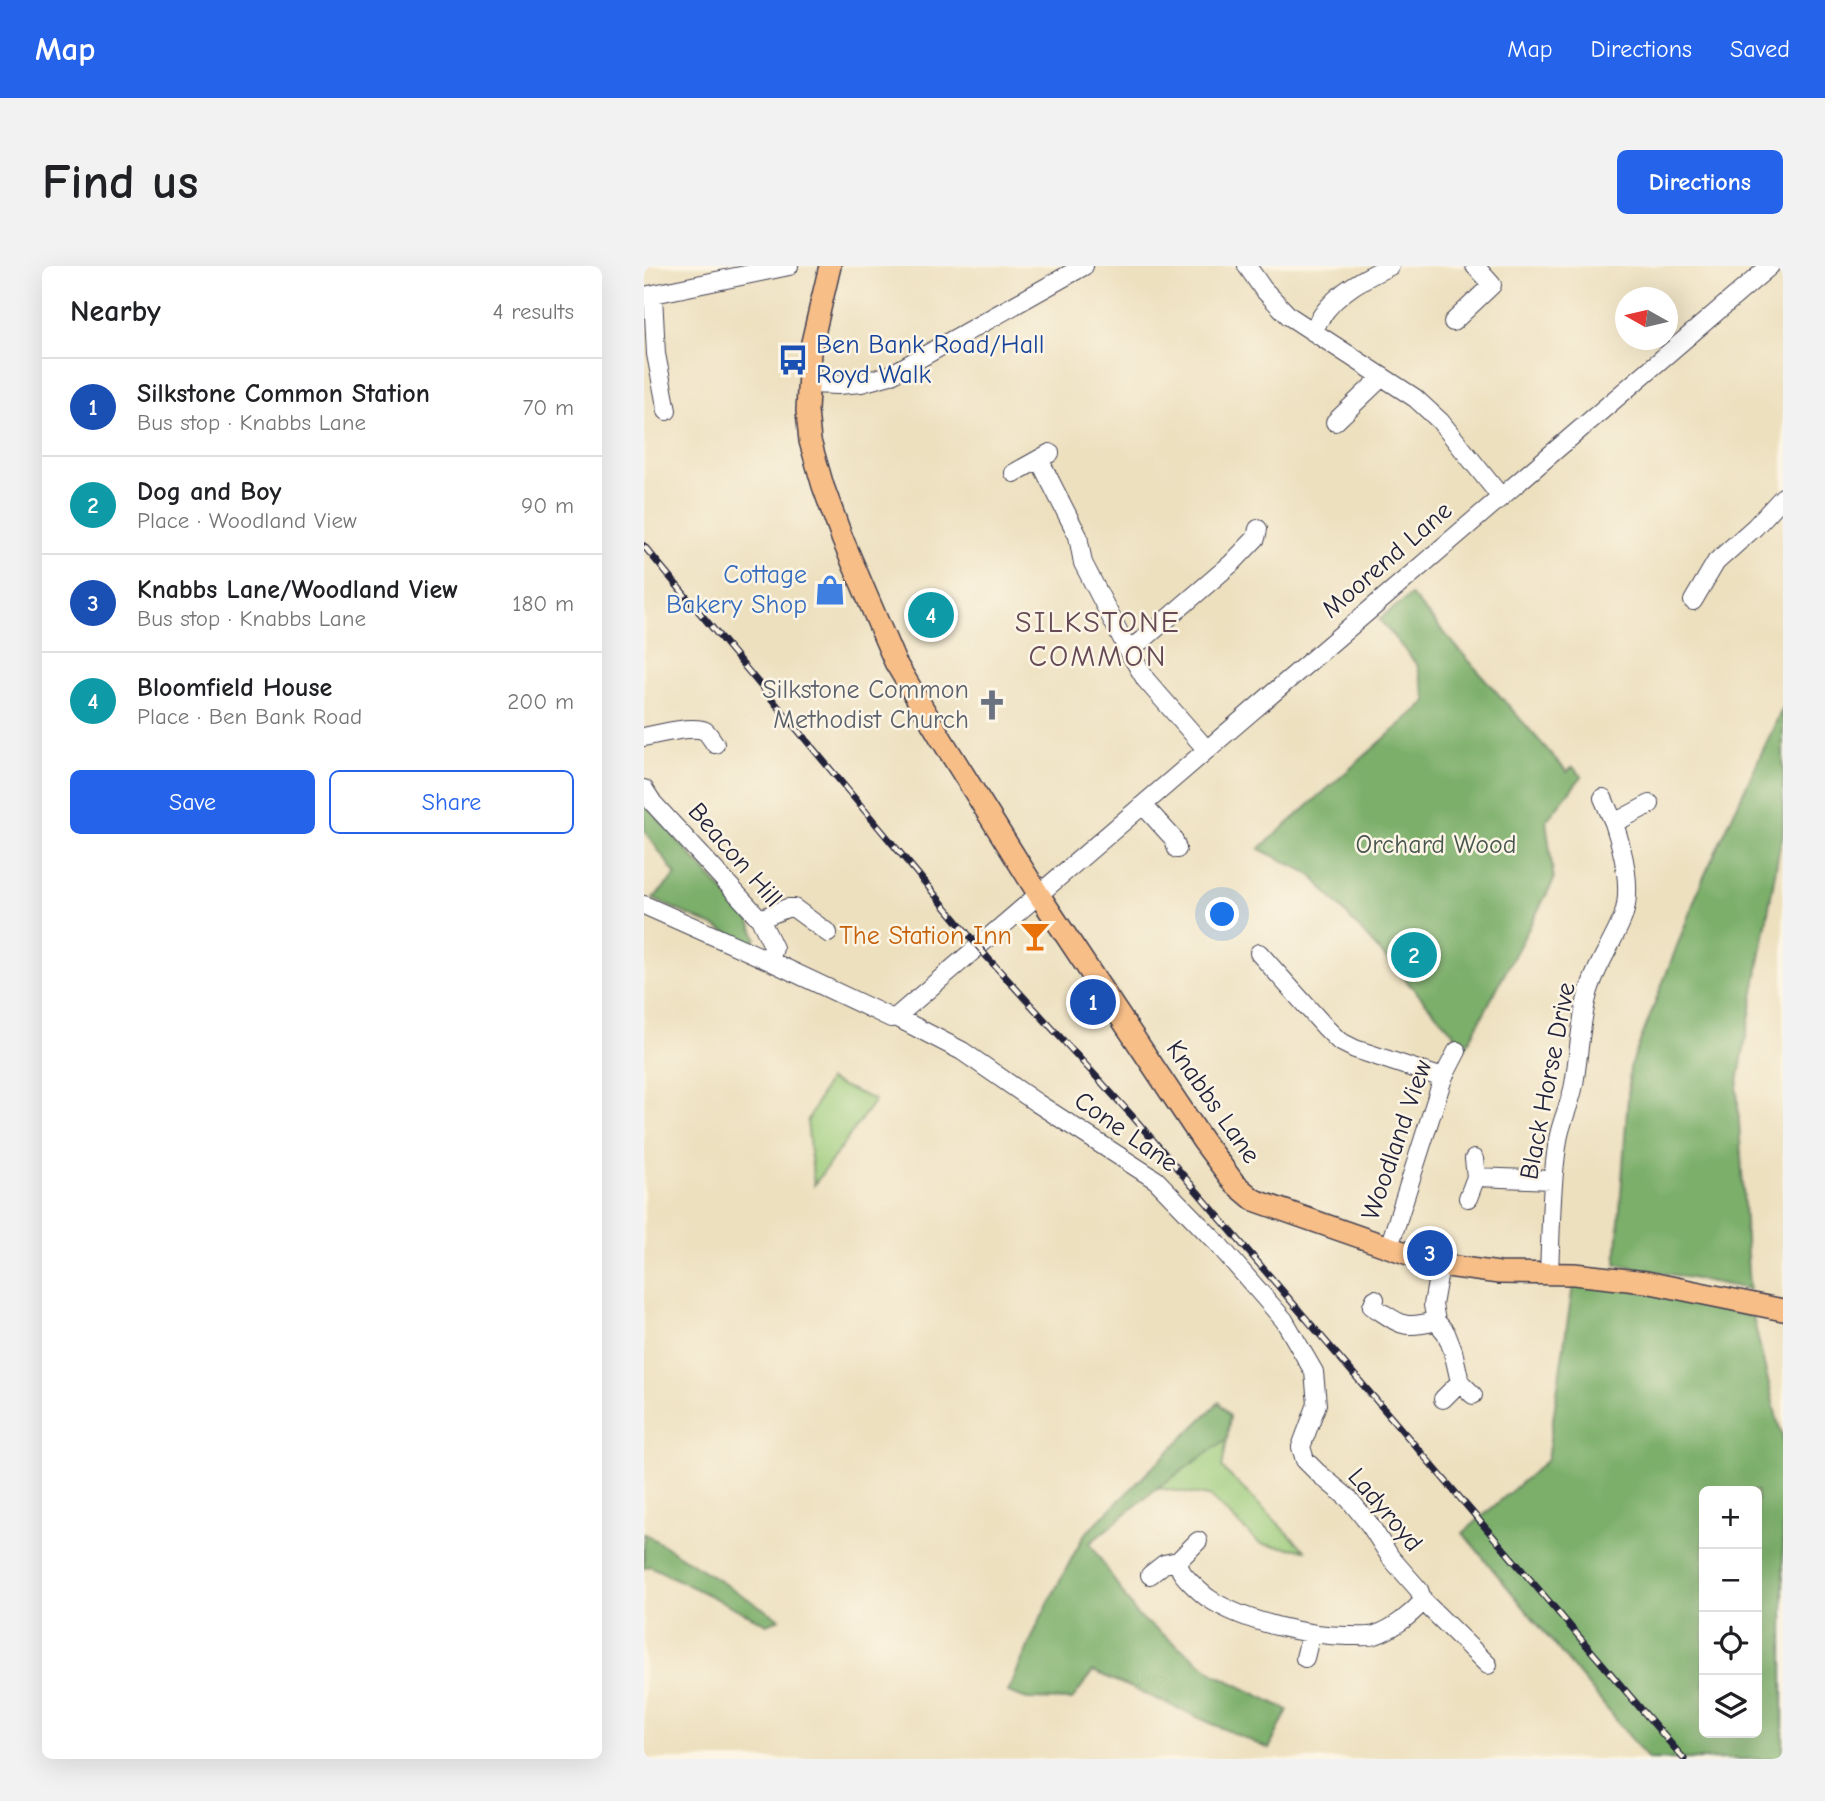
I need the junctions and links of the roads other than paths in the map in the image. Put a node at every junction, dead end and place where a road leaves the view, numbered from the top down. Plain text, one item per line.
1 (789, 266) edge
2 (830, 266) edge
3 (1084, 266) edge
4 (1247, 266) edge
5 (1390, 266) edge
6 (1475, 266) edge
7 (1770, 266) edge
8 (648, 295) edge
9 (1453, 322) dead end
10 (1313, 332) junction
11 (1381, 377) junction
12 (807, 384) junction
13 (667, 411) dead end
14 (1335, 423) dead end
15 (1014, 473) dead end
16 (1783, 497) edge
17 (1501, 498) junction
18 (1258, 529) dead end
19 (1693, 601) dead end
20 (1128, 650) junction
21 (644, 737) edge
22 (715, 744) dead end
23 (1207, 750) junction
24 (644, 789) edge
25 (1603, 798) dead end
26 (1650, 804) dead end
27 (1143, 805) junction
28 (1614, 823) junction
29 (1178, 849) dead end
30 (1039, 895) junction
31 (644, 905) edge
32 (760, 919) junction
33 (829, 936) dead end
34 (1259, 953) dead end
35 (770, 961) junction
36 (896, 1017) junction
37 (1457, 1051) dead end
38 (1443, 1078) junction
39 (1552, 1180) junction
40 (1468, 1198) dead end
41 (1389, 1247) junction
42 (1440, 1265) junction
43 (1549, 1273) junction
44 (1375, 1299) dead end
45 (1783, 1310) edge
46 (1436, 1321) junction
47 (1290, 1331) joint
48 (1460, 1382) junction
49 (1473, 1395) dead end
50 (1443, 1399) dead end
51 (1198, 1541) dead end
52 (1178, 1561) junction
53 (1150, 1575) dead end
54 (1423, 1601) junction
55 (1311, 1633) junction
56 (1305, 1658) dead end
57 (1489, 1665) dead end

1 - 8 street
2 - 12 main road, Knabbs Lane
3 - 12 street
4 - 10 street
5 - 10 street
6 - 9 street
7 - 17 street, Moorend Lane
8 - 13 street
10 - 11 street
11 - 14 street
11 - 17 street
12 - 30 main road, Knabbs Lane
15 - 20 street
16 - 19 street
17 - 23 street, Moorend Lane
18 - 20 street
20 - 23 street
21 - 22 street
23 - 27 street, Moorend Lane
24 - 32 street, Beacon Hill
25 - 28 street, Black Horse Drive
26 - 28 street
27 - 29 street
27 - 30 street, Moorend Lane
28 - 39 street, Black Horse Drive
30 - 36 street
30 - 41 main road, Knabbs Lane
31 - 35 street, Cone Lane
32 - 33 street
32 - 35 street, Beacon Hill
34 - 38 street
35 - 36 street, Cone Lane
36 - 47 street, Cone Lane
37 - 38 street, Woodland View
38 - 41 street, Woodland View
39 - 40 street
39 - 43 street, Black Horse Drive
41 - 42 main road, Knabbs Lane
42 - 43 main road, Knabbs Lane
42 - 46 street
43 - 45 main road, Knabbs Lane
44 - 46 street
46 - 48 street
47 - 54 street, Ladyroyd
48 - 49 street
48 - 50 street
51 - 52 street
52 - 53 street
52 - 55 street
54 - 55 street
54 - 57 street, Ladyroyd
55 - 56 street

